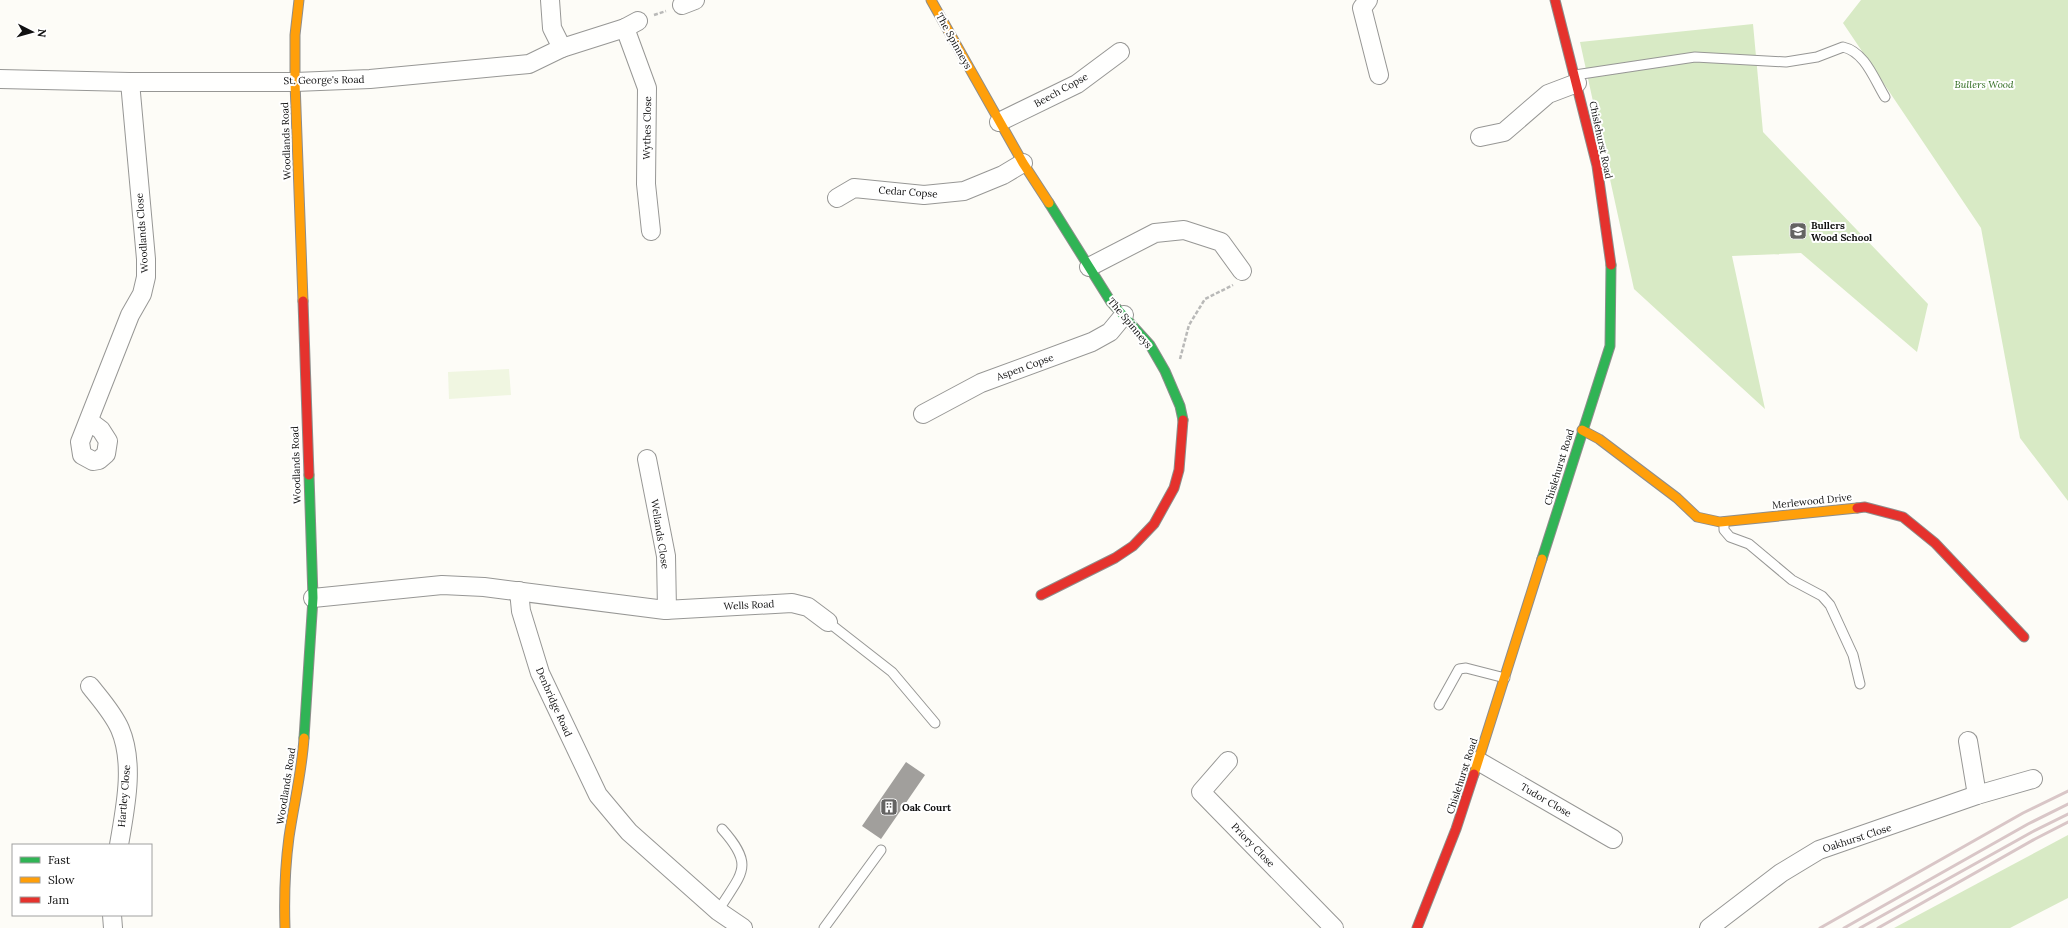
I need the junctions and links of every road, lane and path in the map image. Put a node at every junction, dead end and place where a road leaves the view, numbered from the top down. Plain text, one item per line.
1 (299, 0) edge
2 (550, 0) edge
3 (931, 0) edge
4 (1368, 0) edge
5 (1555, 0) edge
6 (688, 3) edge
7 (632, 24) junction
8 (562, 48) junction
9 (1120, 52) dead end
10 (1379, 75) dead end
11 (0, 79) edge
12 (1576, 79) junction
13 (130, 82) junction
14 (295, 82) junction
15 (1886, 97) dead end
16 (999, 122) junction
17 (1480, 138) dead end
18 (1023, 164) junction
19 (837, 198) dead end
20 (651, 231) dead end
21 (1089, 267) junction
22 (1242, 271) joint
23 (1124, 316) junction
24 (1165, 371) junction
25 (922, 414) dead end
26 (88, 421) dead end
27 (1582, 430) junction
28 (647, 460) dead end
29 (1724, 522) junction
30 (519, 591) junction
31 (1041, 595) dead end
32 (312, 598) junction
33 (667, 610) junction
34 (828, 622) joint
35 (2024, 637) dead end
36 (1504, 678) junction
37 (1860, 684) dead end
38 (90, 686) dead end
39 (1440, 705) dead end
40 (935, 723) dead end
41 (1968, 741) dead end
42 (1228, 761) dead end
43 (1478, 762) junction
44 (2033, 779) dead end
45 (1977, 795) junction
46 (722, 830) dead end
47 (1613, 839) dead end
48 (119, 844) edge
49 (881, 850) dead end
50 (718, 911) junction
51 (112, 916) edge
52 (113, 928) edge
53 (285, 928) edge
54 (743, 928) edge
55 (824, 928) edge
56 (1334, 928) edge
57 (1417, 928) edge
58 (1709, 928) edge

1 - 14 street, Woodlands Road
2 - 8 street
3 - 16 street, The Spinneys
4 - 10 street
5 - 12 street, Chislehurst Road
6 - 7 path
7 - 8 street, St. George's Road
7 - 20 street, Wythes Close
8 - 14 street, St. George's Road
9 - 16 street, Beech Copse
11 - 13 street, St. George's Road
12 - 15 lane
12 - 17 street
12 - 27 street, Chislehurst Road
13 - 14 street, St. George's Road
13 - 26 street, Woodlands Close
14 - 32 street, Woodlands Road
16 - 18 street, The Spinneys
18 - 19 street, Cedar Copse
18 - 21 street, The Spinneys
21 - 22 street
21 - 23 street, The Spinneys
22 - 24 path
23 - 24 street, The Spinneys
23 - 25 street, Aspen Copse
24 - 31 street, The Spinneys
27 - 29 street, Merlewood Drive
27 - 36 street, Chislehurst Road
28 - 33 street, Wellands Close
29 - 35 street, Merlewood Drive
29 - 37 lane
30 - 32 street
30 - 33 street, Wells Road
30 - 50 street, Denbridge Road
32 - 53 street, Woodlands Road
33 - 34 street, Wells Road
34 - 40 lane, Wells Road
36 - 39 lane
36 - 43 street, Chislehurst Road
38 - 48 street, Hartley Close
41 - 45 street
42 - 56 street, Priory Close
43 - 47 street, Tudor Close
43 - 57 street, Chislehurst Road
44 - 45 street, Oakhurst Close
45 - 58 street, Oakhurst Close
46 - 50 lane
49 - 55 lane
50 - 54 street, Denbridge Road
51 - 52 street

